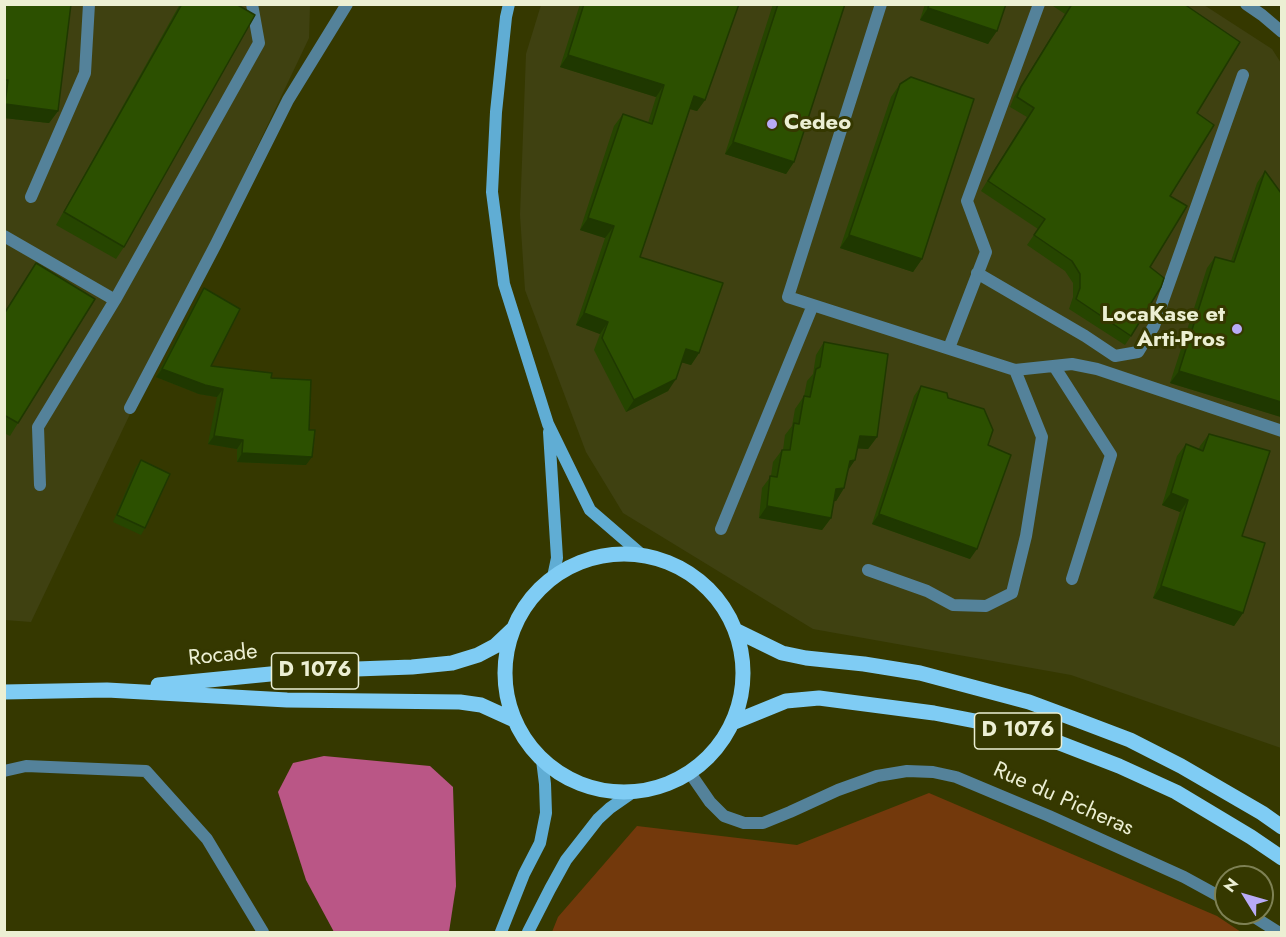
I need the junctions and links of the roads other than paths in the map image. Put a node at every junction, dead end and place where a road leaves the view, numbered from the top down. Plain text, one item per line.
1 (89, 4) edge
2 (252, 4) edge
3 (347, 4) edge
4 (509, 4) edge
5 (881, 4) edge
6 (1039, 4) edge
7 (1246, 4) edge
8 (1262, 10) edge
9 (1281, 32) edge
10 (1243, 75) dead end
11 (31, 197) dead end
12 (4, 236) edge
13 (978, 273) junction
14 (115, 300) junction
15 (813, 305) junction
16 (949, 348) junction
17 (1054, 366) junction
18 (1016, 370) junction
19 (130, 408) dead end
20 (548, 424) junction
21 (1281, 431) edge
22 (40, 485) dead end
23 (721, 529) dead end
24 (641, 554) junction
25 (868, 570) dead end
26 (553, 577) junction
27 (1072, 579) dead end
28 (513, 629) junction
29 (737, 631) junction
30 (107, 690) junction
31 (4, 692) edge
32 (514, 720) junction
33 (732, 723) junction
34 (542, 760) junction
35 (4, 771) edge
36 (690, 773) junction
37 (633, 792) junction
38 (1281, 827) edge
39 (1281, 858) edge
40 (1214, 893) edge
41 (263, 933) edge
42 (501, 933) edge
43 (528, 933) edge

1 - 11 street
2 - 14 street
3 - 19 street
4 - 20 main road
5 - 15 street
6 - 13 street
7 - 8 street
8 - 9 street
10 - 13 street
12 - 14 street
13 - 16 street
14 - 22 street
15 - 16 street
15 - 23 street
16 - 18 street
17 - 18 street
17 - 21 street
17 - 27 street
18 - 25 street
20 - 24 main road
20 - 26 main road
24 - 26 main road
24 - 29 main road
26 - 28 main road
28 - 30 main road, Rocade / D 1076
28 - 32 main road
29 - 33 main road
29 - 38 main road, D 1076
30 - 31 main road, Rocade / D 1076
30 - 32 main road, Rocade / D 1076
32 - 34 main road
33 - 36 main road
33 - 39 main road, D 1076
34 - 37 main road
34 - 42 main road
35 - 41 street
36 - 37 main road
36 - 40 street, Rue du Picheras
37 - 43 main road

